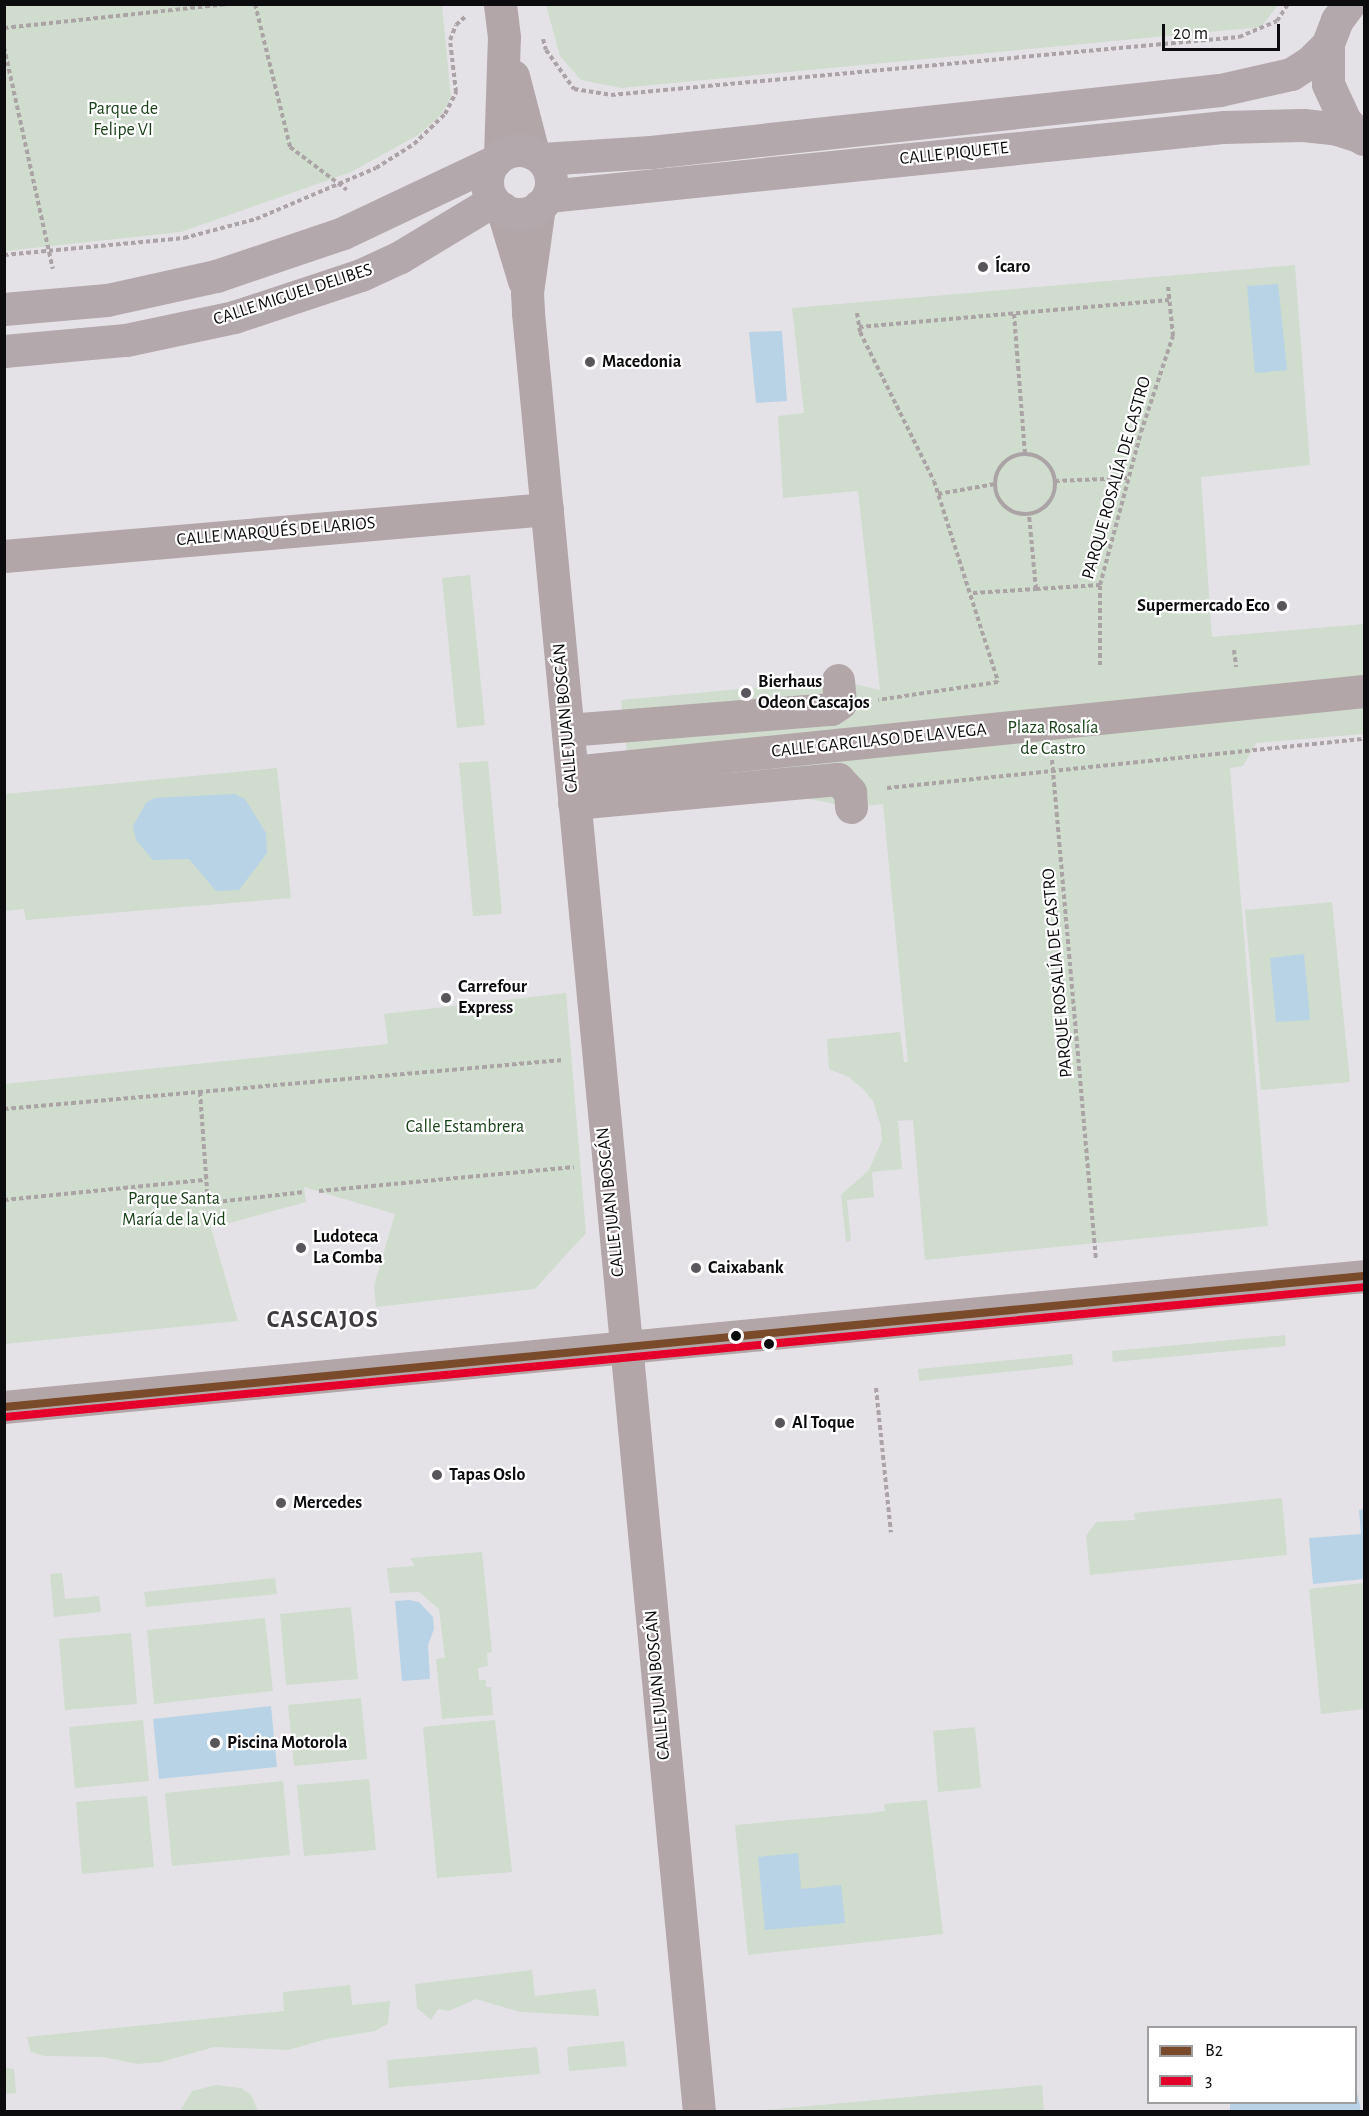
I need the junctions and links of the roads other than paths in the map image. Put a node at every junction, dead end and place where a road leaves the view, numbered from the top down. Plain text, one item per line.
1 (1349, 4) edge
2 (502, 19) edge
3 (1328, 44) junction
4 (1362, 138) edge
5 (537, 156) junction
6 (497, 159) junction
7 (544, 201) junction
8 (498, 205) junction
9 (527, 292) junction
10 (4, 309) edge
11 (4, 351) edge
12 (547, 509) junction
13 (4, 556) edge
14 (1365, 691) edge
15 (839, 692) road end
16 (568, 730) junction
17 (573, 787) junction
18 (851, 799) road end
19 (1365, 1276) edge
20 (627, 1347) junction
21 (4, 1407) edge
22 (699, 2112) edge

1 - 3 main road
2 - 5 street
2 - 6 street
3 - 4 main road
3 - 5 main road, CALLE PIQUETE
4 - 7 main road, CALLE PIQUETE
5 - 6 main road
5 - 7 main road
6 - 8 main road
6 - 10 main road
7 - 8 main road
7 - 9 street, CALLE JUAN BOSCÁN
8 - 9 street, CALLE JUAN BOSCÁN
8 - 11 main road, CALLE MIGUEL DELIBES
9 - 12 street, CALLE JUAN BOSCÁN
12 - 13 street, CALLE MARQUÉS DE LARIOS
12 - 16 street, CALLE JUAN BOSCÁN
14 - 17 street, CALLE GARCILASO DE LA VEGA
15 - 16 street, CALLE GARCILASO DE LA VEGA
16 - 17 street, CALLE JUAN BOSCÁN
17 - 18 street, CALLE GARCILASO DE LA VEGA
17 - 20 street, CALLE JUAN BOSCÁN
19 - 20 street
20 - 21 street
20 - 22 street, CALLE JUAN BOSCÁN

